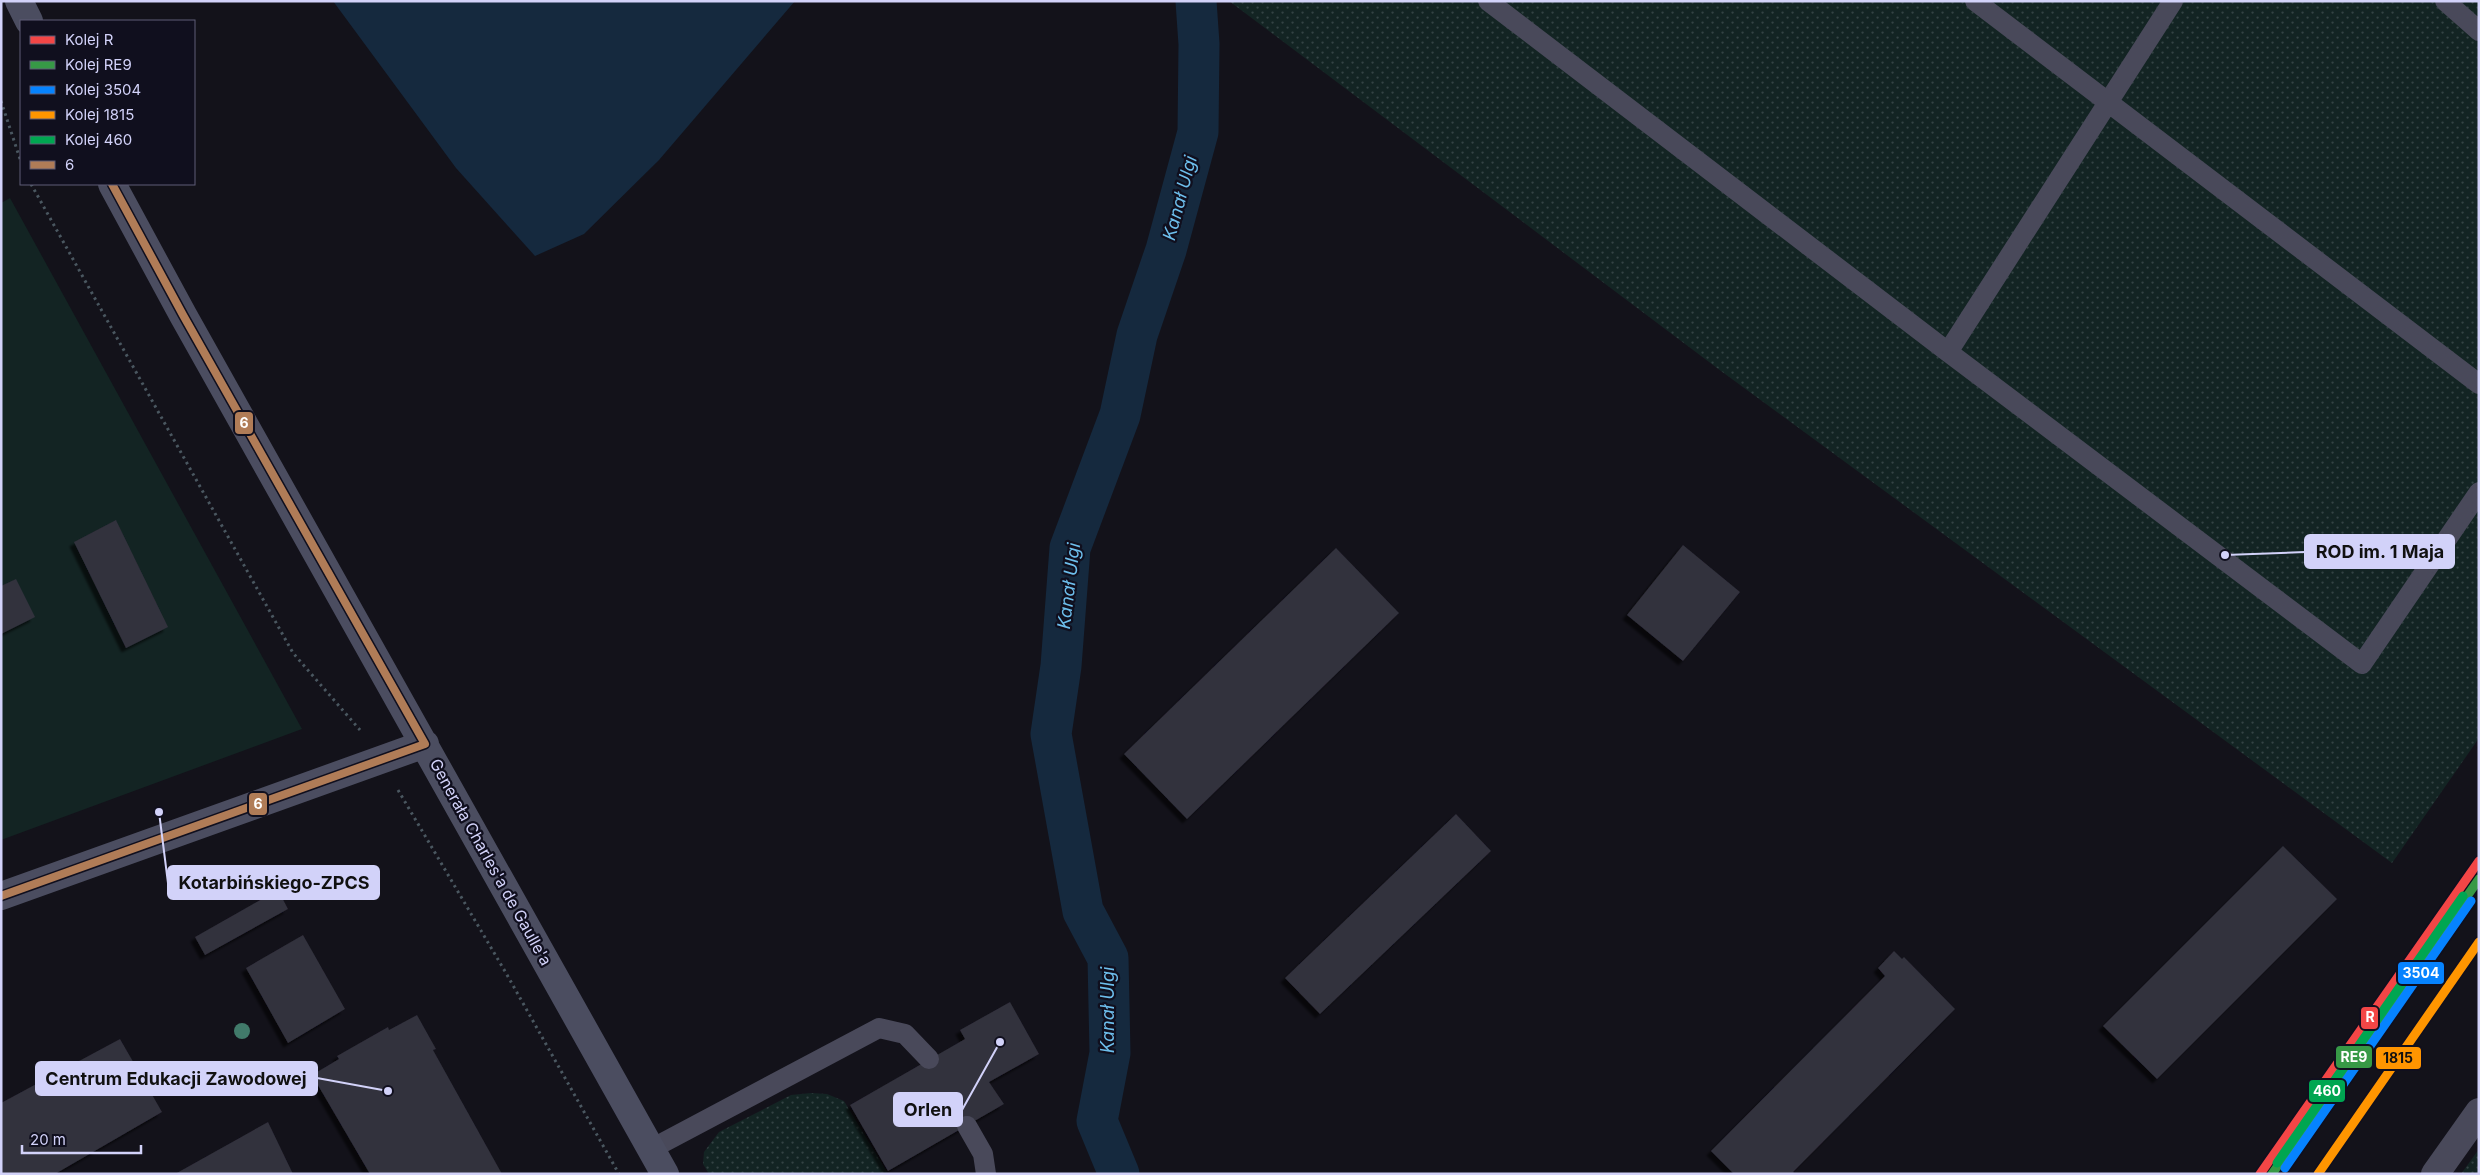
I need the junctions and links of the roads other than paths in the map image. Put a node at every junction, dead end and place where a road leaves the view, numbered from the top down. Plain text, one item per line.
1 (19, 1) edge
2 (1488, 1) edge
3 (1975, 1) edge
4 (2173, 1) edge
5 (2445, 1) edge
6 (28, 20) edge
7 (2479, 31) edge
8 (2109, 101) junction
9 (113, 185) edge
10 (1948, 352) junction
11 (2479, 384) edge
12 (2479, 492) edge
13 (425, 744) junction
14 (1, 896) edge
15 (929, 1059) dead end
16 (2479, 1112) edge
17 (967, 1126) dead end
18 (652, 1148) junction
19 (665, 1174) edge
20 (986, 1174) edge
21 (2435, 1174) edge

1 - 6 main road
2 - 10 lane
3 - 8 lane
4 - 8 lane
5 - 7 lane
8 - 10 lane
8 - 11 lane
9 - 13 main road, Generała Charles'a de Gaulle'a
10 - 12 lane
13 - 14 main road
13 - 18 main road, Generała Charles'a de Gaulle'a
15 - 18 lane
16 - 21 street
17 - 20 lane
18 - 19 main road, Generała Charles'a de Gaulle'a

